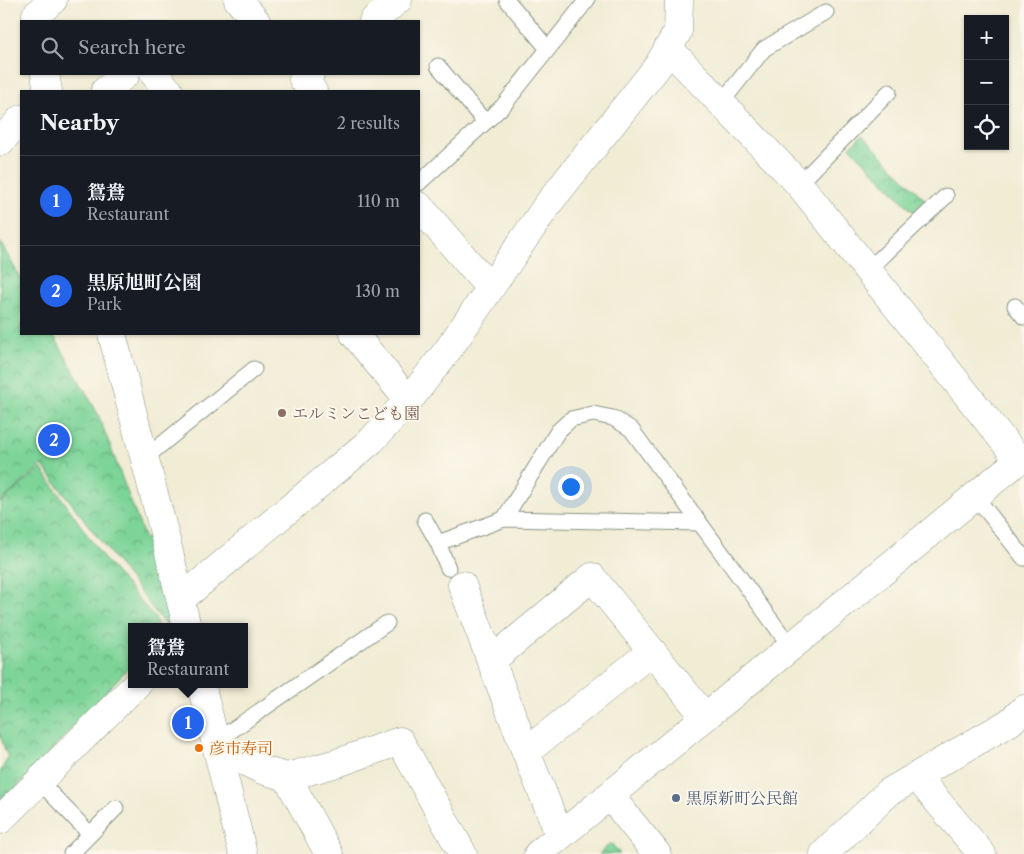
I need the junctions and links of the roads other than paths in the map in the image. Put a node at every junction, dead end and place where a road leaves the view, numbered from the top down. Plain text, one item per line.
1 (238, 0) edge
2 (398, 0) edge
3 (506, 0) edge
4 (587, 0) edge
5 (679, 0) edge
6 (826, 12) dead end
7 (255, 20) edge
8 (374, 20) edge
9 (668, 48) junction
10 (548, 49) junction
11 (438, 66) dead end
12 (125, 75) edge
13 (155, 75) edge
14 (106, 90) edge
15 (168, 90) edge
16 (889, 92) dead end
17 (721, 103) junction
18 (20, 120) edge
19 (485, 122) junction
20 (0, 142) edge
21 (420, 182) edge
22 (799, 184) junction
23 (946, 196) dead end
24 (420, 207) edge
25 (868, 270) junction
26 (490, 288) junction
27 (112, 335) edge
28 (355, 335) edge
29 (254, 369) dead end
30 (408, 400) junction
31 (145, 458) junction
32 (1021, 458) edge
33 (975, 496) junction
34 (504, 518) junction
35 (425, 520) dead end
36 (700, 523) junction
37 (438, 543) junction
38 (1024, 558) edge
39 (455, 577) joint
40 (181, 599) junction
41 (186, 623) edge
42 (387, 623) dead end
43 (790, 646) junction
44 (652, 651) junction
45 (491, 661) junction
46 (133, 688) edge
47 (202, 688) edge
48 (1024, 709) edge
49 (705, 717) junction
50 (216, 745) junction
51 (526, 752) junction
52 (916, 776) junction
53 (288, 777) junction
54 (40, 781) junction
55 (610, 796) junction
56 (116, 808) dead end
57 (0, 820) edge
58 (90, 834) junction
59 (560, 836) junction
60 (71, 854) edge
61 (243, 854) edge
62 (329, 854) edge
63 (463, 854) edge
64 (538, 854) edge
65 (657, 854) edge
66 (824, 854) edge
67 (982, 854) edge

1 - 7 street
2 - 8 street
3 - 10 lane
4 - 10 lane
5 - 9 street
6 - 17 lane
9 - 17 street
9 - 26 street
10 - 19 lane
11 - 19 lane
12 - 14 street
13 - 15 street
16 - 22 lane
17 - 22 street
18 - 20 street
19 - 21 lane
22 - 25 street
23 - 25 lane
24 - 26 street
25 - 32 street
26 - 30 street
27 - 31 street
28 - 30 street
29 - 31 lane
30 - 40 street
31 - 40 street
32 - 33 street
33 - 38 lane
33 - 43 street
34 - 36 lane
34 - 36 lane
34 - 37 lane
35 - 37 lane
36 - 43 lane
37 - 39 lane
39 - 45 street
40 - 41 street
42 - 50 lane
43 - 49 street
44 - 45 street
44 - 49 street
44 - 51 street
45 - 51 street
46 - 54 street
47 - 50 street
48 - 52 street
49 - 55 street
50 - 53 street
50 - 61 street
51 - 59 street
52 - 66 street
52 - 67 street
53 - 62 street
53 - 63 street
54 - 57 street
54 - 58 lane
55 - 59 street
55 - 65 street
56 - 58 lane
58 - 60 lane
59 - 64 street

